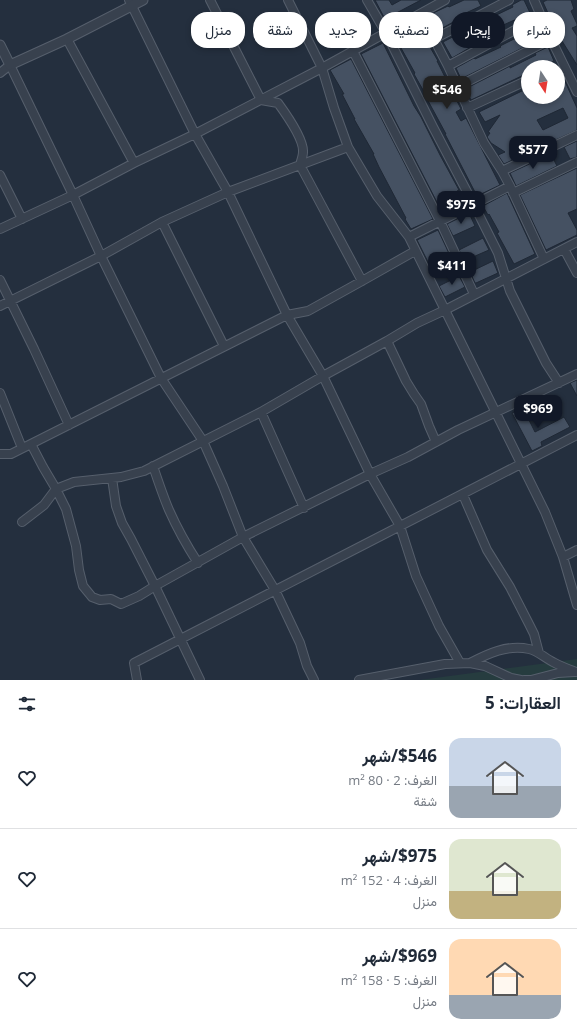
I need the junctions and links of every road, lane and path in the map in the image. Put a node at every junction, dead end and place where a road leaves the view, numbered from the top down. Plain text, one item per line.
1 (143, 0) edge
2 (210, 0) edge
3 (288, 0) edge
4 (367, 0) edge
5 (510, 0) edge
6 (534, 0) edge
7 (440, 1) edge
8 (130, 3) edge
9 (424, 12) edge
10 (539, 12) edge
11 (379, 21) edge
12 (513, 31) edge
13 (443, 34) edge
14 (379, 37) edge
15 (67, 39) junction
16 (0, 45) edge
17 (394, 48) edge
18 (439, 48) edge
19 (534, 48) edge
20 (556, 48) edge
21 (353, 51) junction
22 (562, 60) edge
23 (10, 65) junction
24 (448, 66) junction
25 (565, 67) edge
26 (322, 68) junction
27 (0, 73) edge
28 (521, 83) edge
29 (458, 87) junction
30 (577, 92) edge
31 (261, 100) junction
32 (467, 108) junction
33 (195, 134) junction
34 (577, 135) edge
35 (348, 147) junction
36 (577, 162) edge
37 (134, 163) junction
38 (300, 165) junction
39 (502, 171) junction
40 (0, 175) edge
41 (511, 190) junction
42 (228, 192) junction
43 (73, 195) junction
44 (474, 205) junction
45 (22, 218) junction
46 (440, 221) junction
47 (162, 222) junction
48 (0, 229) edge
49 (409, 237) junction
50 (577, 242) edge
51 (564, 249) junction
52 (415, 251) junction
53 (101, 256) junction
54 (544, 259) junction
55 (577, 274) edge
56 (505, 279) junction
57 (0, 280) edge
58 (362, 281) junction
59 (474, 294) junction
60 (11, 301) junction
61 (0, 306) edge
62 (445, 310) junction
63 (287, 315) junction
64 (387, 341) junction
65 (224, 346) junction
66 (577, 374) edge
67 (323, 376) junction
68 (161, 378) junction
69 (559, 382) junction
70 (0, 393) edge
71 (261, 412) junction
72 (496, 412) junction
73 (69, 425) junction
74 (577, 436) edge
75 (202, 441) junction
76 (436, 442) junction
77 (31, 444) junction
78 (22, 448) junction
79 (0, 454) edge
80 (522, 464) junction
81 (153, 466) junction
82 (370, 474) junction
83 (112, 478) junction
84 (56, 489) junction
85 (463, 495) junction
86 (304, 508) junction
87 (22, 522) dead end
88 (400, 526) junction
89 (243, 538) junction
90 (577, 550) edge
91 (563, 556) junction
92 (198, 563) junction
93 (155, 586) junction
94 (275, 590) junction
95 (577, 605) edge
96 (180, 638) junction
97 (539, 653) junction
98 (460, 663) junction
99 (470, 663) junction
100 (576, 672) edge
101 (137, 680) edge
102 (200, 680) edge
103 (314, 680) edge
104 (359, 680) edge
105 (521, 680) edge
106 (524, 680) edge
107 (530, 680) edge

1 - 8 street
2 - 31 street
3 - 26 street
4 - 11 street
5 - 13 street
6 - 10 street
7 - 9 street
8 - 15 street
8 - 33 street
12 - 24 street
14 - 21 street
15 - 23 street
15 - 37 street
16 - 23 street
17 - 44 street
18 - 24 street
19 - 29 street
20 - 22 street
21 - 26 street
21 - 46 street
23 - 27 street
23 - 43 street
24 - 29 street
25 - 30 street
26 - 31 street
26 - 35 street
28 - 32 street
29 - 32 street
31 - 33 street
31 - 38 street
32 - 39 street
33 - 37 street
33 - 42 street
34 - 39 street
35 - 38 street
35 - 49 street
36 - 41 street
37 - 43 street
38 - 42 street
38 - 58 street
39 - 41 street
40 - 45 street
41 - 44 street
41 - 54 street
42 - 47 street
42 - 63 street
43 - 45 street
43 - 53 street
44 - 46 street
44 - 56 street
45 - 48 street
46 - 49 street
46 - 59 street
47 - 53 street
47 - 65 street
49 - 52 street
50 - 51 street
51 - 54 street
51 - 55 street
52 - 58 street
52 - 62 street
53 - 60 street
53 - 68 street
54 - 56 street
56 - 59 street
56 - 69 street
57 - 60 street
58 - 63 street
59 - 62 street
60 - 61 street
60 - 73 street
62 - 64 street
62 - 72 street
63 - 65 street
63 - 67 street
64 - 67 street
64 - 76 street
65 - 68 street
66 - 69 street
67 - 71 street
67 - 82 street
68 - 73 street
68 - 75 street
69 - 72 street
70 - 78 street
71 - 75 street
71 - 86 street
72 - 76 street
72 - 80 street
73 - 77 street
74 - 80 street
75 - 81 street
75 - 89 street
76 - 82 street
77 - 78 street
77 - 84 street
78 - 79 street
80 - 85 street
80 - 91 street
81 - 83 street
81 - 92 street
82 - 86 street
82 - 88 street
83 - 84 street
83 - 93 street
84 - 87 street
84 - 93 street
85 - 88 street
85 - 97 street
86 - 89 street
88 - 94 street
88 - 98 street
89 - 92 street
89 - 94 street
90 - 91 street
91 - 95 street
92 - 93 street
93 - 96 street
94 - 96 street
94 - 103 street
96 - 101 street
96 - 102 street
97 - 99 street
97 - 100 street
98 - 99 street
98 - 104 street
99 - 105 street
100 - 107 street
106 - 107 street

